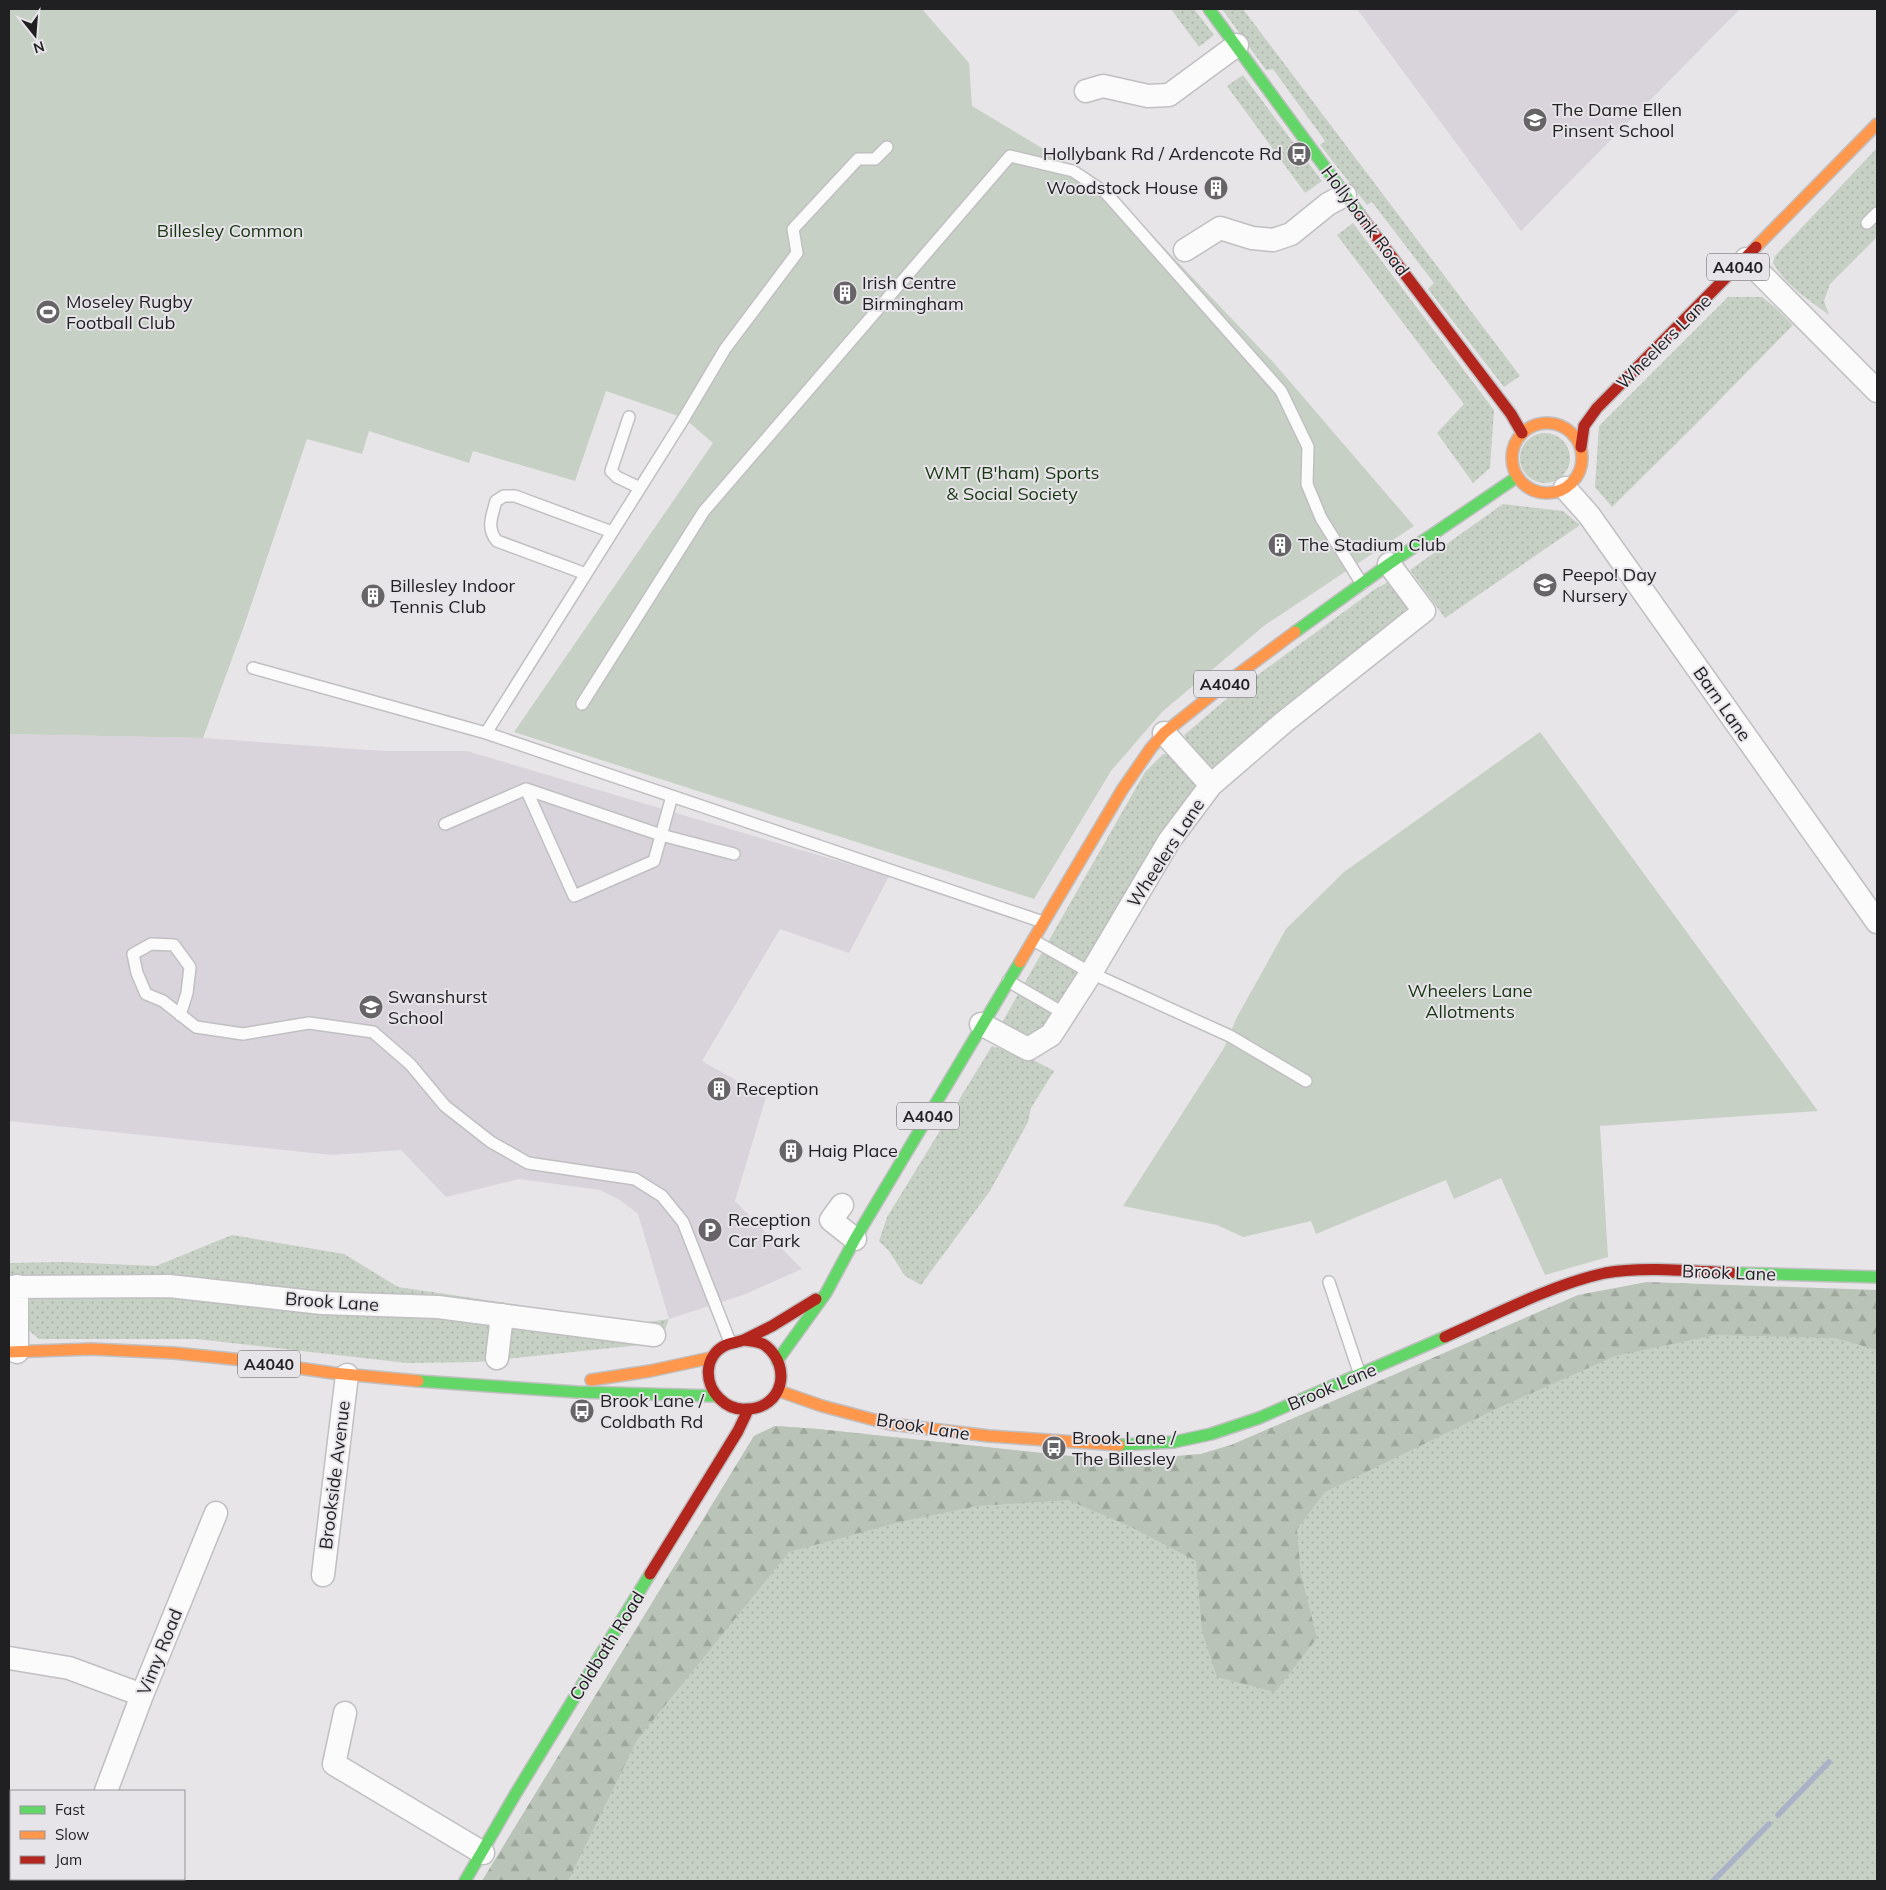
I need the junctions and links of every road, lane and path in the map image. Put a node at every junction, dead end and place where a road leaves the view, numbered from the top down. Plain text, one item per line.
1 (1209, 9) edge
2 (1237, 45) junction
3 (1086, 91) dead end
4 (1877, 124) edge
5 (888, 147) dead end
6 (1345, 195) junction
7 (1877, 213) edge
8 (1867, 223) dead end
9 (1185, 250) dead end
10 (1746, 259) junction
11 (1877, 391) edge
12 (1597, 408) junction
13 (629, 417) dead end
14 (1558, 424) junction
15 (1522, 433) junction
16 (1581, 447) junction
17 (1517, 477) junction
18 (640, 488) junction
19 (1565, 488) junction
20 (612, 532) junction
21 (1389, 564) junction
22 (586, 574) junction
23 (1362, 584) junction
24 (253, 668) dead end
25 (582, 704) dead end
26 (486, 733) junction
27 (1164, 733) junction
28 (1211, 785) junction
29 (526, 789) junction
30 (672, 796) junction
31 (446, 824) dead end
32 (661, 835) junction
33 (734, 854) dead end
34 (1042, 922) junction
35 (1877, 922) edge
36 (1032, 940) junction
37 (1092, 973) junction
38 (1008, 980) junction
39 (1065, 1014) junction
40 (180, 1015) junction
41 (981, 1024) junction
42 (1306, 1081) dead end
43 (842, 1205) dead end
44 (855, 1239) junction
45 (1877, 1277) edge
46 (1329, 1282) dead end
47 (13, 1287) edge
48 (826, 1293) junction
49 (502, 1315) junction
50 (654, 1335) dead end
51 (744, 1340) junction
52 (730, 1342) junction
53 (13, 1352) edge
54 (497, 1358) dead end
55 (710, 1358) junction
56 (777, 1361) junction
57 (347, 1375) junction
58 (1360, 1375) junction
59 (528, 1390) junction
60 (779, 1391) junction
61 (715, 1396) junction
62 (748, 1410) junction
63 (216, 1513) dead end
64 (323, 1575) dead end
65 (9, 1658) edge
66 (142, 1696) junction
67 (344, 1713) dead end
68 (106, 1790) edge
69 (482, 1853) junction
70 (465, 1881) edge

1 - 2 main road, Hollybank Road
2 - 3 street
2 - 6 main road, Hollybank Road
4 - 10 main road, Wheelers Lane / A4040
5 - 18 lane
6 - 9 street
6 - 15 main road, Hollybank Road
7 - 8 lane
10 - 11 street
10 - 12 main road, Wheelers Lane / A4040
12 - 14 main road, Wheelers Lane / A4040
12 - 16 main road, Wheelers Lane / A4040
13 - 18 lane
14 - 15 main road
14 - 16 main road
15 - 17 main road
16 - 19 main road
17 - 19 main road
17 - 21 main road, A4040
18 - 20 lane
19 - 35 street, Barn Lane
20 - 22 lane
20 - 22 lane
21 - 23 main road, A4040
21 - 28 street, Wheelers Lane
22 - 26 lane
23 - 25 lane
23 - 27 main road, A4040
24 - 26 lane
26 - 30 lane
27 - 28 street
27 - 34 main road, A4040
28 - 37 street, Wheelers Lane
29 - 31 lane
29 - 32 lane
29 - 32 lane
30 - 32 lane
30 - 34 lane
32 - 33 lane
34 - 36 main road, A4040
36 - 37 lane
36 - 38 main road, A4040
37 - 39 street, Wheelers Lane
37 - 42 lane
38 - 39 lane
38 - 41 main road, A4040
39 - 41 street, Wheelers Lane
40 - 40 lane
40 - 52 lane
41 - 44 main road, A4040
43 - 44 street
44 - 48 main road, A4040
45 - 58 main road, Brook Lane
46 - 58 lane
47 - 49 street, Brook Lane
47 - 53 street
48 - 51 main road, A4040
48 - 56 main road, A4040
49 - 50 street, Brook Lane
49 - 54 street
51 - 52 main road
51 - 56 main road
52 - 55 main road
53 - 57 main road, A4040
55 - 59 main road, A4040
55 - 61 main road
56 - 60 main road
57 - 59 main road, A4040
57 - 64 street, Brookside Avenue
58 - 60 main road, Brook Lane
59 - 61 main road, A4040
60 - 62 main road
61 - 62 main road
62 - 69 main road, Coldbath Road
63 - 66 street, Vimy Road
65 - 66 street
66 - 68 street, Vimy Road
67 - 69 street
69 - 70 main road, Coldbath Road

